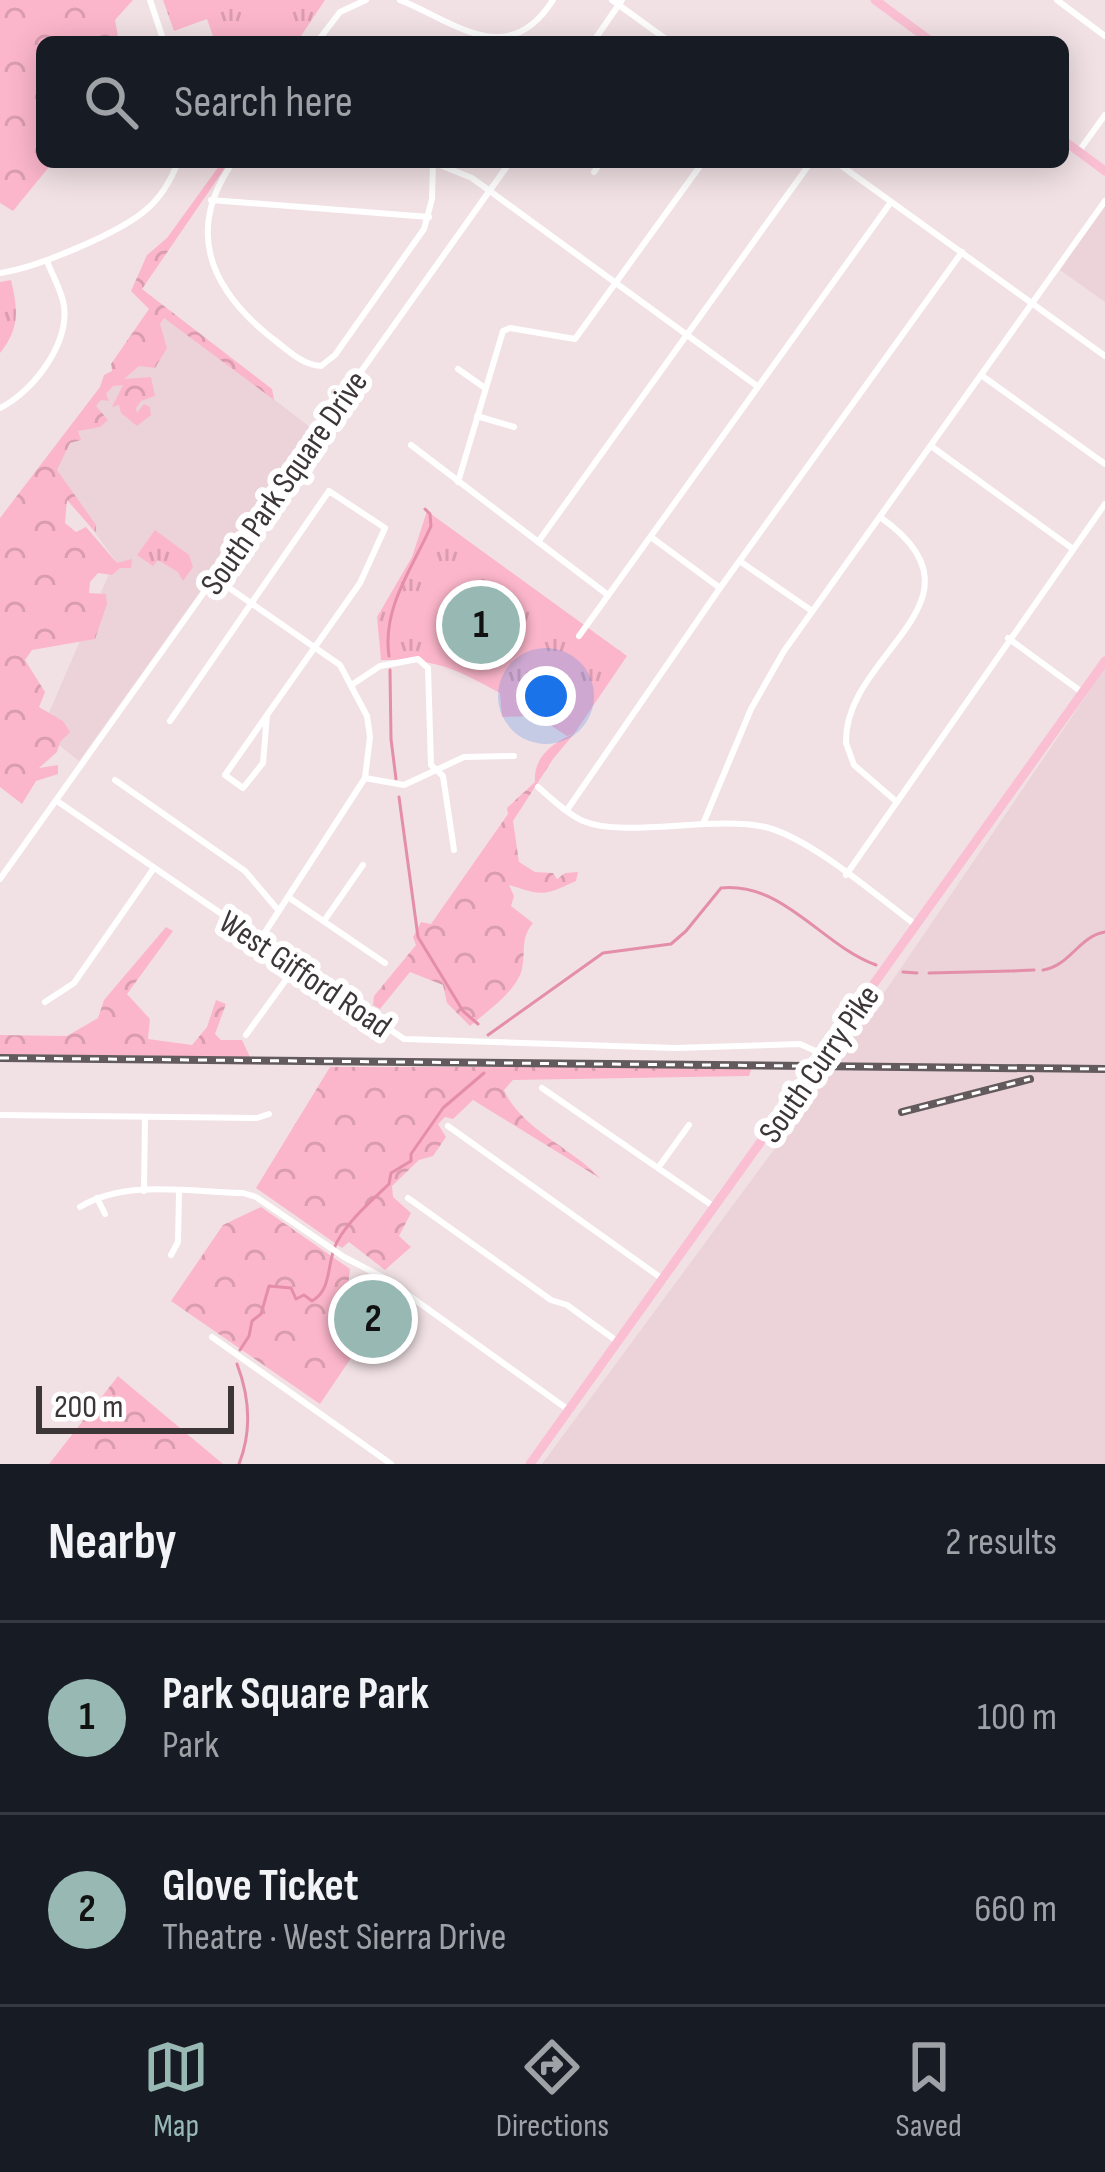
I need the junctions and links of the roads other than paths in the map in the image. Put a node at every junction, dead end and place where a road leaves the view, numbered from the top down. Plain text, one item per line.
1 (150, 0) edge
2 (366, 0) edge
3 (400, 0) edge
4 (554, 0) edge
5 (875, 0) edge
6 (1057, 0) edge
7 (618, 2) edge
8 (162, 36) edge
9 (321, 36) edge
10 (475, 36) edge
11 (509, 36) edge
12 (597, 36) edge
13 (662, 36) edge
14 (924, 36) edge
15 (1105, 36) edge
16 (1105, 115) edge
17 (1069, 144) edge
18 (1079, 152) junction
19 (175, 168) edge
20 (230, 168) edge
21 (433, 168) edge
22 (450, 168) edge
23 (506, 168) edge
24 (597, 168) edge
25 (699, 168) edge
26 (807, 168) edge
27 (844, 168) edge
28 (1105, 171) edge
29 (594, 172) dead end
30 (490, 191) junction
31 (211, 200) junction
32 (890, 202) junction
33 (1105, 202) edge
34 (429, 217) junction
35 (962, 252) junction
36 (47, 261) junction
37 (0, 274) edge
38 (616, 283) junction
39 (1032, 304) junction
40 (686, 335) junction
41 (1105, 356) edge
42 (458, 369) dead end
43 (981, 375) junction
44 (758, 386) junction
45 (485, 388) junction
46 (0, 408) edge
47 (477, 416) junction
48 (514, 427) dead end
49 (412, 445) dead end
50 (931, 446) junction
51 (1105, 464) edge
52 (458, 482) junction
53 (1105, 504) edge
54 (879, 517) junction
55 (650, 536) junction
56 (538, 542) junction
57 (1073, 548) junction
58 (740, 561) junction
59 (215, 578) junction
60 (720, 588) junction
61 (608, 595) junction
62 (252, 603) junction
63 (812, 611) junction
64 (579, 636) dead end
65 (1008, 638) junction
66 (316, 646) junction
67 (1105, 662) edge
68 (353, 684) junction
69 (1083, 693) junction
70 (267, 716) junction
71 (170, 721) dead end
72 (514, 756) dead end
73 (436, 768) junction
74 (365, 778) junction
75 (115, 780) dead end
76 (538, 787) dead end
77 (57, 801) junction
78 (897, 802) junction
79 (567, 811) junction
80 (704, 824) junction
81 (454, 850) dead end
82 (363, 865) dead end
83 (154, 868) junction
84 (846, 875) junction
85 (0, 879) edge
86 (288, 897) junction
87 (279, 911) junction
88 (324, 921) junction
89 (917, 926) junction
90 (260, 940) junction
91 (386, 963) dead end
92 (296, 966) junction
93 (45, 1002) dead end
94 (246, 1035) dead end
95 (824, 1055) junction
96 (542, 1088) dead end
97 (269, 1114) dead end
98 (0, 1115) edge
99 (145, 1116) junction
100 (689, 1125) dead end
101 (448, 1126) dead end
102 (658, 1168) junction
103 (144, 1191) junction
104 (178, 1192) junction
105 (97, 1198) junction
106 (408, 1198) dead end
107 (80, 1207) dead end
108 (716, 1208) junction
109 (104, 1214) dead end
110 (171, 1255) dead end
111 (664, 1280) junction
112 (212, 1337) dead end
113 (618, 1342) junction
114 (569, 1411) junction
115 (391, 1464) edge
116 (530, 1464) edge

1 - 8 street
2 - 9 street
3 - 10 street
4 - 11 street
5 - 14 main road
6 - 15 street
7 - 12 street
7 - 13 street
16 - 18 street
17 - 18 main road
18 - 28 main road
19 - 36 street
20 - 31 street
21 - 34 street
22 - 30 street
23 - 30 street, South Park Square Drive
24 - 29 street
25 - 38 street
26 - 40 street
27 - 32 street
30 - 38 street
30 - 59 street, South Park Square Drive
31 - 34 street
31 - 34 street
32 - 35 street
32 - 44 street
33 - 39 street
35 - 39 street
35 - 58 street
36 - 37 street
36 - 46 street
38 - 40 street
38 - 45 street
39 - 41 street
39 - 43 street
40 - 44 street
40 - 56 street
42 - 45 street
43 - 50 street
43 - 51 street
44 - 55 street
45 - 47 street
47 - 48 street
47 - 52 street
49 - 52 street
50 - 54 street
50 - 57 street
52 - 56 street
53 - 57 street
54 - 63 street
54 - 78 street
55 - 60 street
55 - 61 street
56 - 61 street
57 - 65 street
58 - 60 street
58 - 63 street
59 - 62 street
59 - 77 street, South Park Square Drive
60 - 79 street
61 - 64 street
62 - 66 street
62 - 66 street
62 - 71 street
63 - 80 street
65 - 69 street
65 - 78 street
66 - 68 street
66 - 70 street
67 - 69 main road, South Curry Pike
68 - 73 street
68 - 74 street
69 - 89 main road, South Curry Pike
70 - 70 street
72 - 73 street
73 - 74 street
73 - 81 street
74 - 86 street
75 - 87 street
76 - 79 street
77 - 83 street, West Gifford Road
77 - 85 street
78 - 84 street
79 - 80 street
80 - 84 street
82 - 88 street
83 - 90 street, West Gifford Road
83 - 93 street
84 - 89 street
86 - 87 street
86 - 88 street
87 - 90 street
88 - 91 street
89 - 95 main road, South Curry Pike
90 - 92 street, West Gifford Road
92 - 94 street
92 - 95 street, West Gifford Road
95 - 108 main road, South Curry Pike
96 - 102 street
97 - 99 street
98 - 99 street
99 - 103 street
100 - 102 street
101 - 111 street
102 - 108 street
103 - 104 street
103 - 105 street
104 - 110 street
104 - 114 street
105 - 107 street
105 - 109 street
106 - 113 street
108 - 111 main road, South Curry Pike
111 - 113 main road, South Curry Pike
112 - 115 street
113 - 114 main road, South Curry Pike
114 - 116 main road, South Curry Pike

